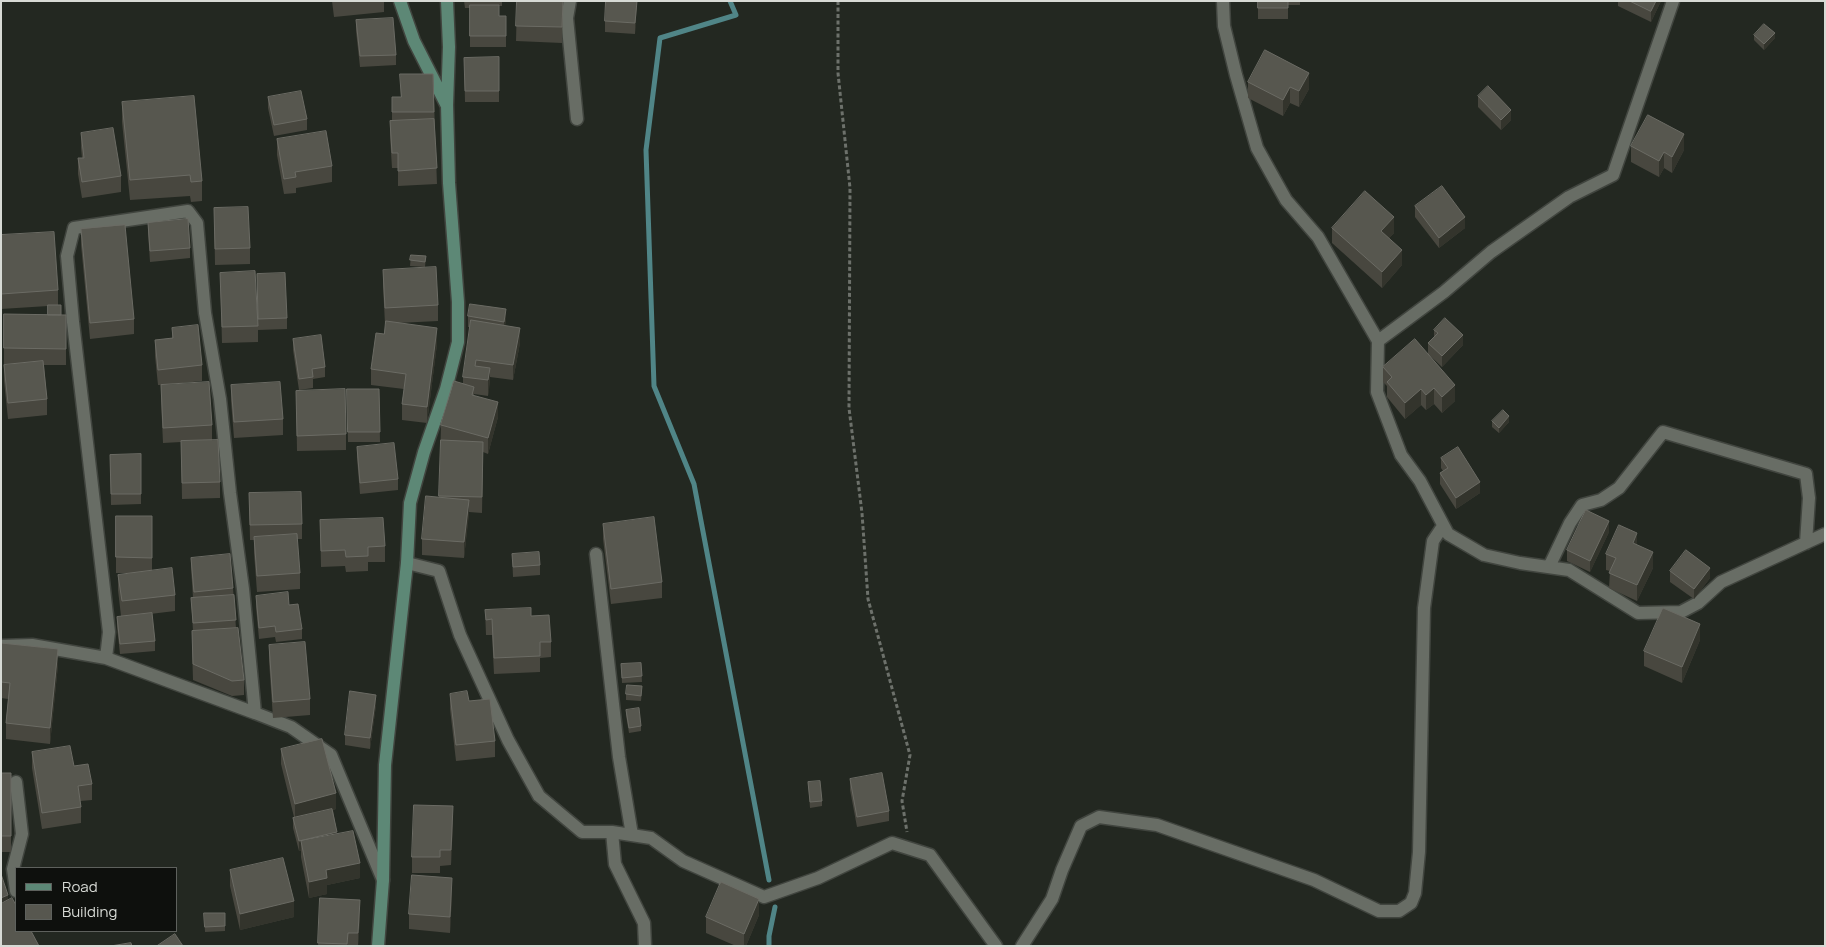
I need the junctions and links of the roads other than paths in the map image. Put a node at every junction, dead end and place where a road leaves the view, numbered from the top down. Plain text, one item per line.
1 (400, 1) edge
2 (447, 1) edge
3 (570, 1) edge
4 (1223, 1) edge
5 (1673, 1) edge
6 (447, 106) junction
7 (577, 119) dead end
8 (1378, 341) junction
9 (1443, 526) junction
10 (1825, 534) edge
11 (1806, 543) junction
12 (596, 554) dead end
13 (407, 563) junction
14 (1548, 567) junction
15 (1, 646) edge
16 (106, 658) junction
17 (255, 713) junction
18 (16, 782) dead end
19 (612, 832) junction
20 (632, 835) junction
21 (384, 880) junction
22 (15, 886) edge
23 (378, 946) edge
24 (645, 946) edge
25 (996, 946) edge
26 (1022, 946) edge

1 - 6 street
2 - 6 street
3 - 7 street
4 - 8 street
5 - 8 street
6 - 13 street
8 - 9 street
9 - 14 street
9 - 26 street
10 - 11 street
11 - 14 street
11 - 14 street
12 - 20 street
13 - 19 street
13 - 21 street
15 - 16 street
16 - 17 street
16 - 17 street
17 - 21 street
18 - 22 street
19 - 20 street
19 - 24 street
20 - 25 street
21 - 23 street

